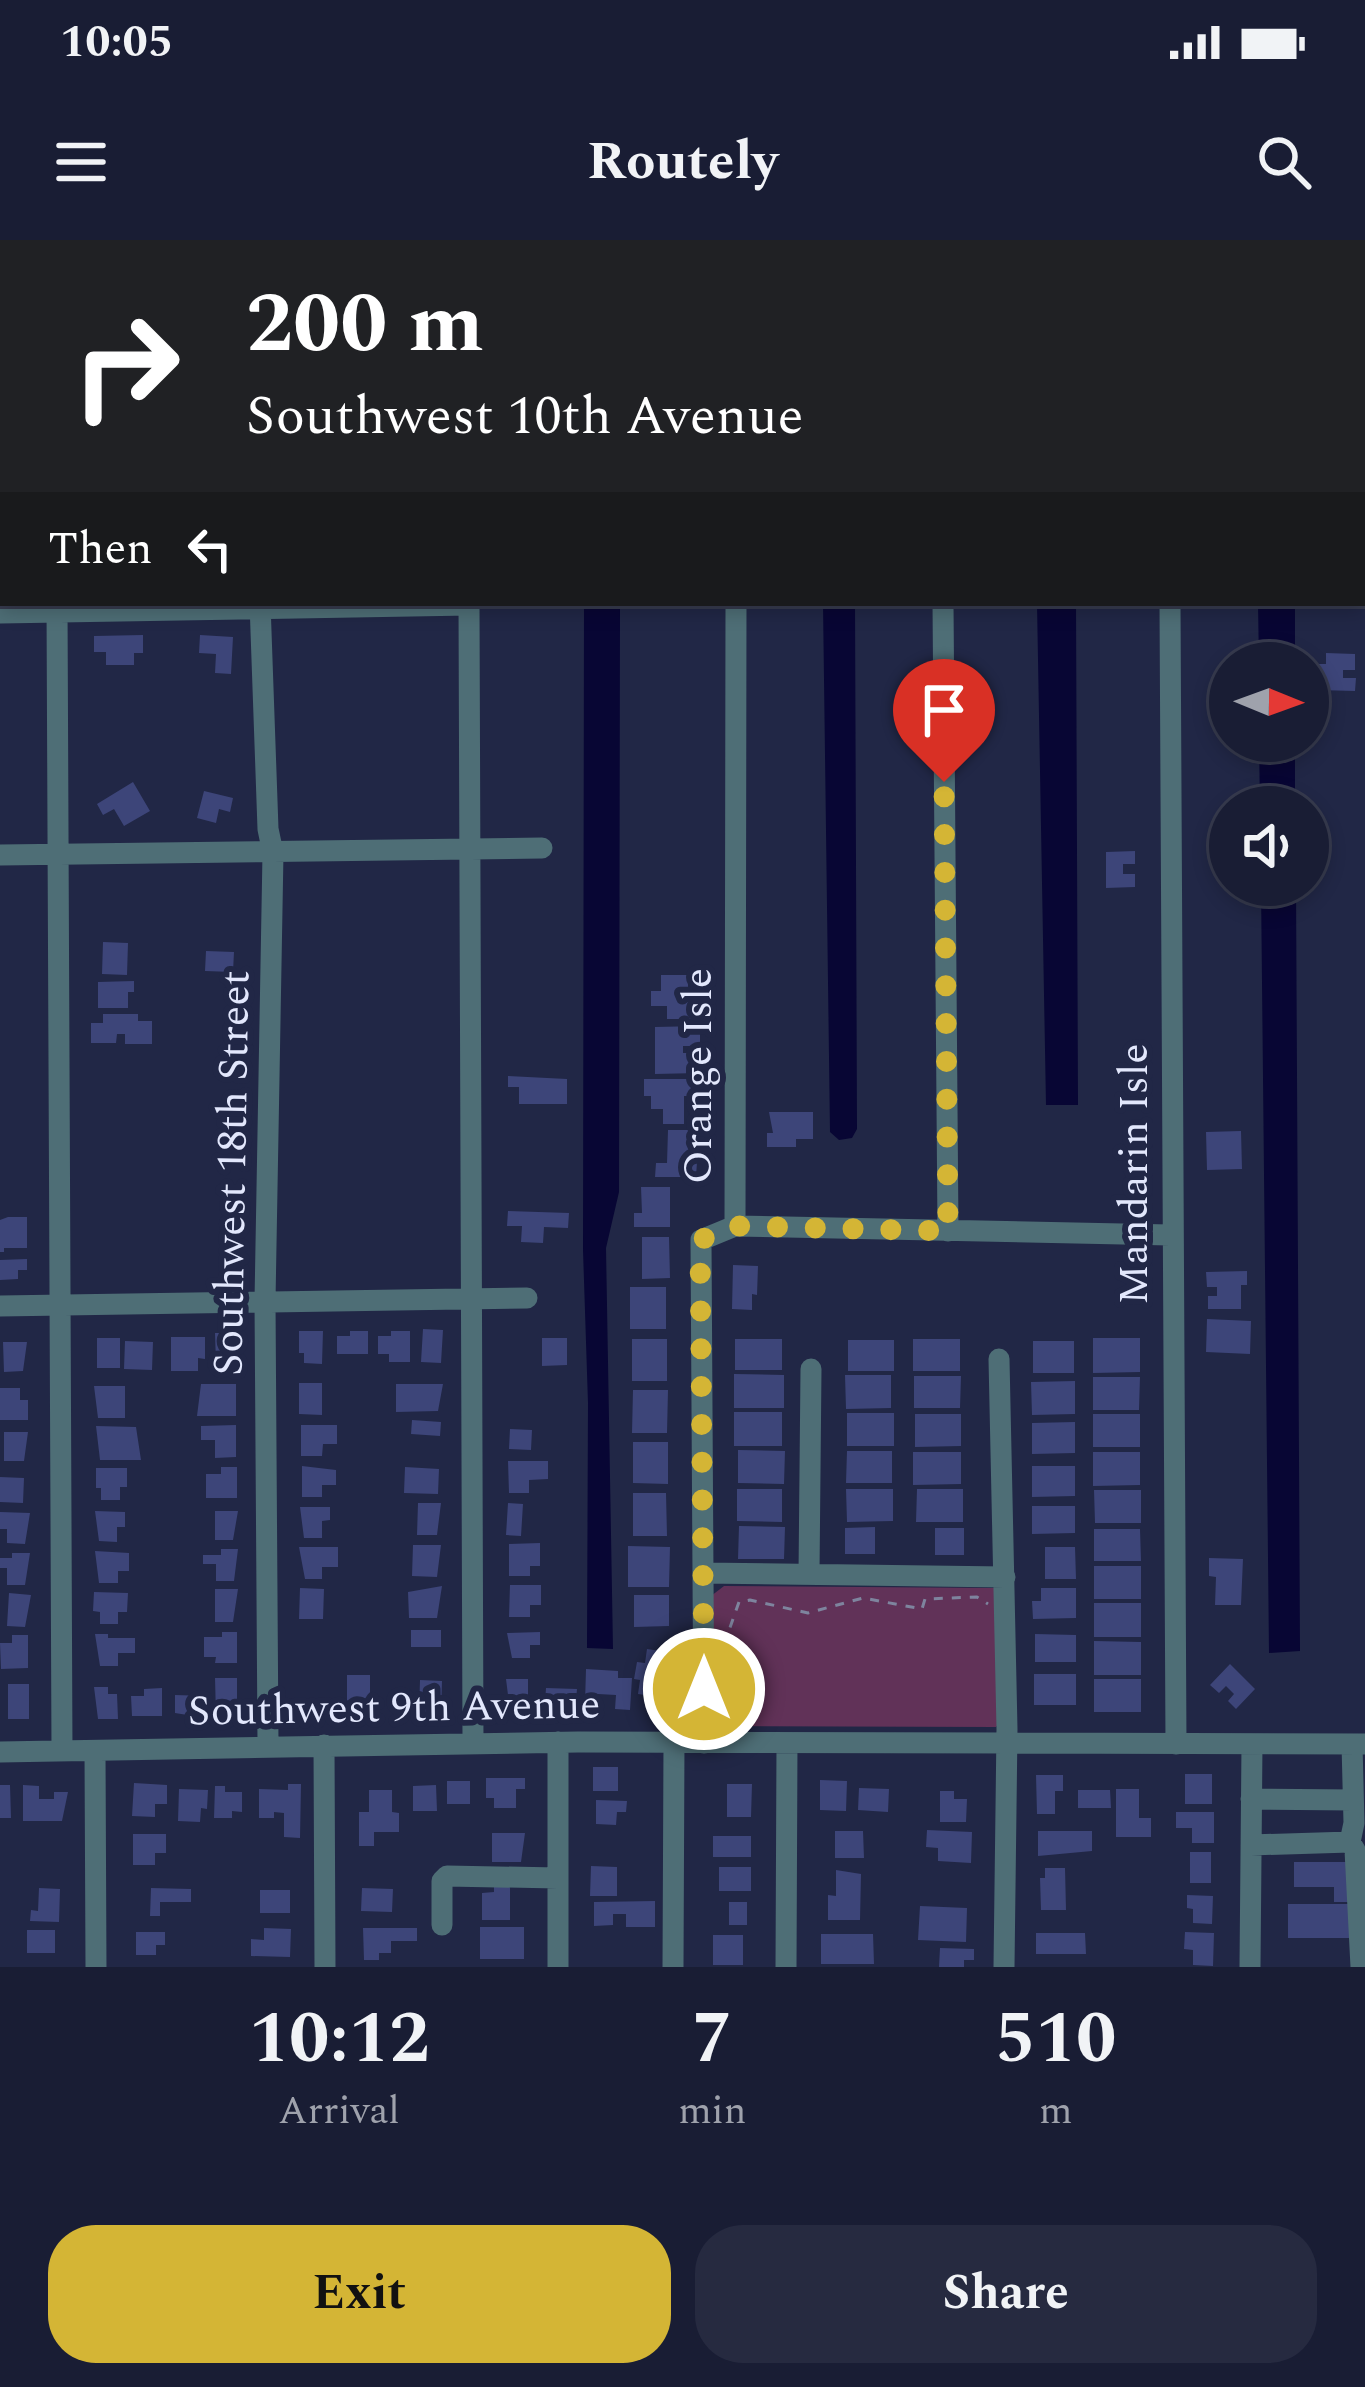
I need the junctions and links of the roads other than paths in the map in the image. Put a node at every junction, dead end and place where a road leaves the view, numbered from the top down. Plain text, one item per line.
1 (192, 606) edge
2 (260, 606) edge
3 (469, 606) edge
4 (736, 606) edge
5 (943, 606) edge
6 (1170, 606) edge
7 (57, 608) edge
8 (0, 614) edge
9 (542, 848) dead end
10 (468, 849) junction
11 (273, 853) junction
12 (60, 854) junction
13 (0, 855) edge
14 (735, 1226) junction
15 (948, 1231) junction
16 (1170, 1235) junction
17 (474, 1298) junction
18 (527, 1298) dead end
19 (266, 1301) junction
20 (60, 1305) junction
21 (0, 1306) edge
22 (999, 1359) dead end
23 (812, 1370) dead end
24 (703, 1573) junction
25 (809, 1574) junction
26 (1005, 1577) junction
27 (558, 1742) junction
28 (674, 1742) junction
29 (473, 1743) junction
30 (704, 1743) junction
31 (787, 1743) junction
32 (268, 1744) junction
33 (1006, 1744) junction
34 (1176, 1744) junction
35 (1252, 1744) junction
36 (1359, 1744) edge
37 (324, 1745) junction
38 (62, 1751) junction
39 (95, 1751) junction
40 (0, 1752) edge
41 (1251, 1799) junction
42 (1353, 1800) junction
43 (1350, 1842) junction
44 (1251, 1846) junction
45 (558, 1878) junction
46 (442, 1925) dead end
47 (96, 1967) edge
48 (325, 1967) edge
49 (558, 1967) edge
50 (673, 1967) edge
51 (786, 1967) edge
52 (1004, 1967) edge
53 (1250, 1967) edge
54 (1360, 1967) edge

1 - 7 street
2 - 11 street, Southwest 18th Street
3 - 10 street
4 - 14 street, Orange Isle
5 - 15 street
6 - 16 street, Mandarin Isle
7 - 8 street
7 - 12 street
9 - 10 street
10 - 11 street
10 - 17 street
11 - 12 street
11 - 19 street, Southwest 18th Street
12 - 13 street
12 - 20 street
14 - 15 street
14 - 24 street, Orange Isle
15 - 16 street
16 - 34 street, Mandarin Isle
17 - 18 street
17 - 19 street
17 - 29 street
19 - 20 street
19 - 32 street, Southwest 18th Street
20 - 21 street
20 - 38 street
22 - 26 street
23 - 25 street
24 - 25 street
24 - 30 street, Orange Isle
25 - 26 street
26 - 33 street
27 - 28 street, Southwest 9th Avenue
27 - 29 street, Southwest 9th Avenue
27 - 45 street
28 - 30 street, Southwest 9th Avenue
28 - 50 street
29 - 37 street, Southwest 9th Avenue
30 - 31 street, Southwest 9th Avenue
31 - 33 street, Southwest 9th Avenue
31 - 51 street
32 - 37 street, Southwest 9th Avenue
32 - 39 street, Southwest 9th Avenue
33 - 34 street, Southwest 9th Avenue
33 - 52 street
34 - 35 street, Southwest 9th Avenue
35 - 36 street, Southwest 9th Avenue
35 - 41 street
36 - 42 street
37 - 48 street
38 - 39 street, Southwest 9th Avenue
38 - 40 street, Southwest 9th Avenue
39 - 47 street
41 - 42 street
41 - 44 street
42 - 43 street
43 - 44 street
43 - 54 street
44 - 53 street
45 - 46 street
45 - 49 street

